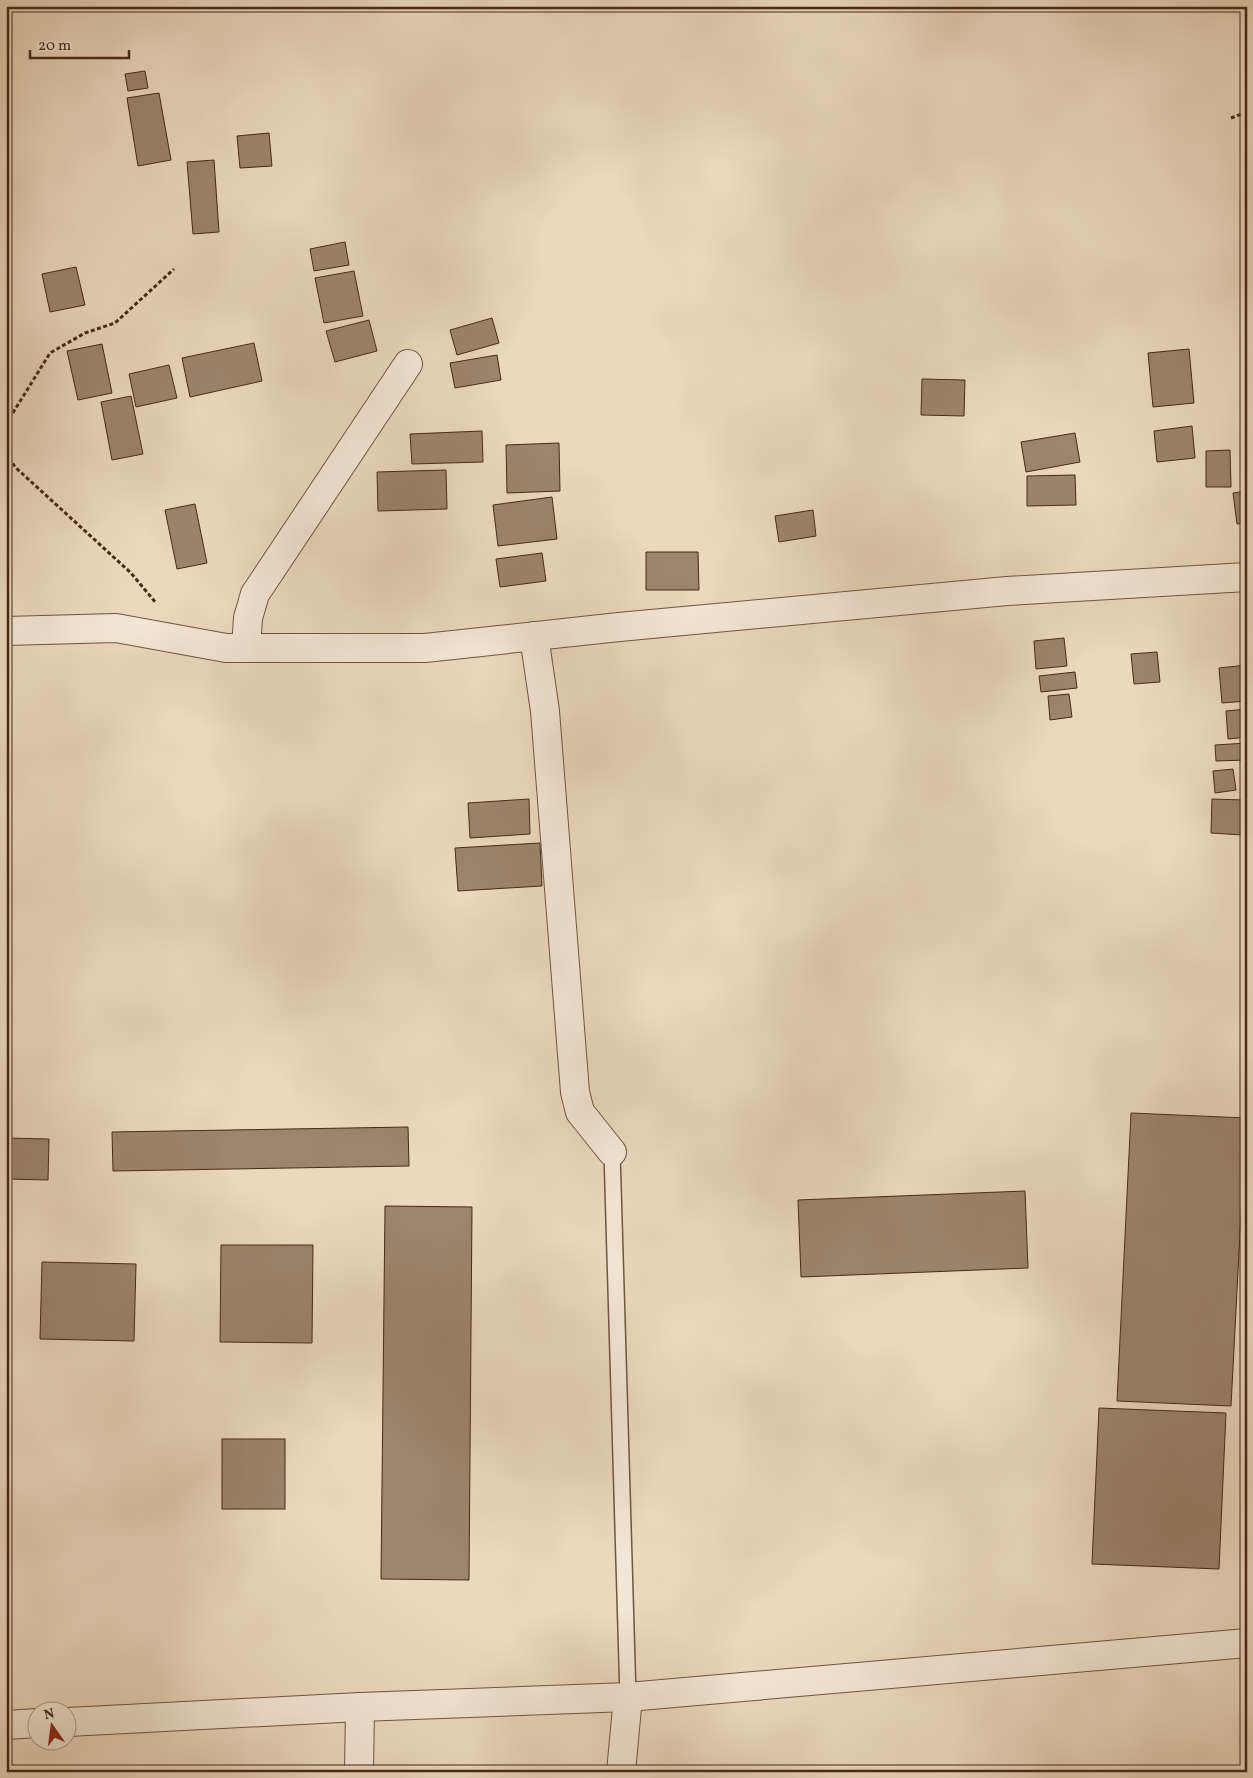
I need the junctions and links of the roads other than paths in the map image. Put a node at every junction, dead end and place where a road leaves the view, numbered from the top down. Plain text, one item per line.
1 (408, 364) dead end
2 (1247, 577) edge
3 (6, 632) edge
4 (534, 636) junction
5 (246, 648) junction
6 (612, 1152) joint
7 (1247, 1643) edge
8 (628, 1697) junction
9 (360, 1707) junction
10 (78, 1721) edge
11 (28, 1724) edge
12 (6, 1725) edge
13 (359, 1772) edge
14 (621, 1772) edge

1 - 5 street
2 - 4 street
3 - 5 street
4 - 5 street
4 - 6 street
6 - 8 lane
7 - 8 street
8 - 9 street
8 - 14 street
9 - 10 street
9 - 13 street
11 - 12 street

